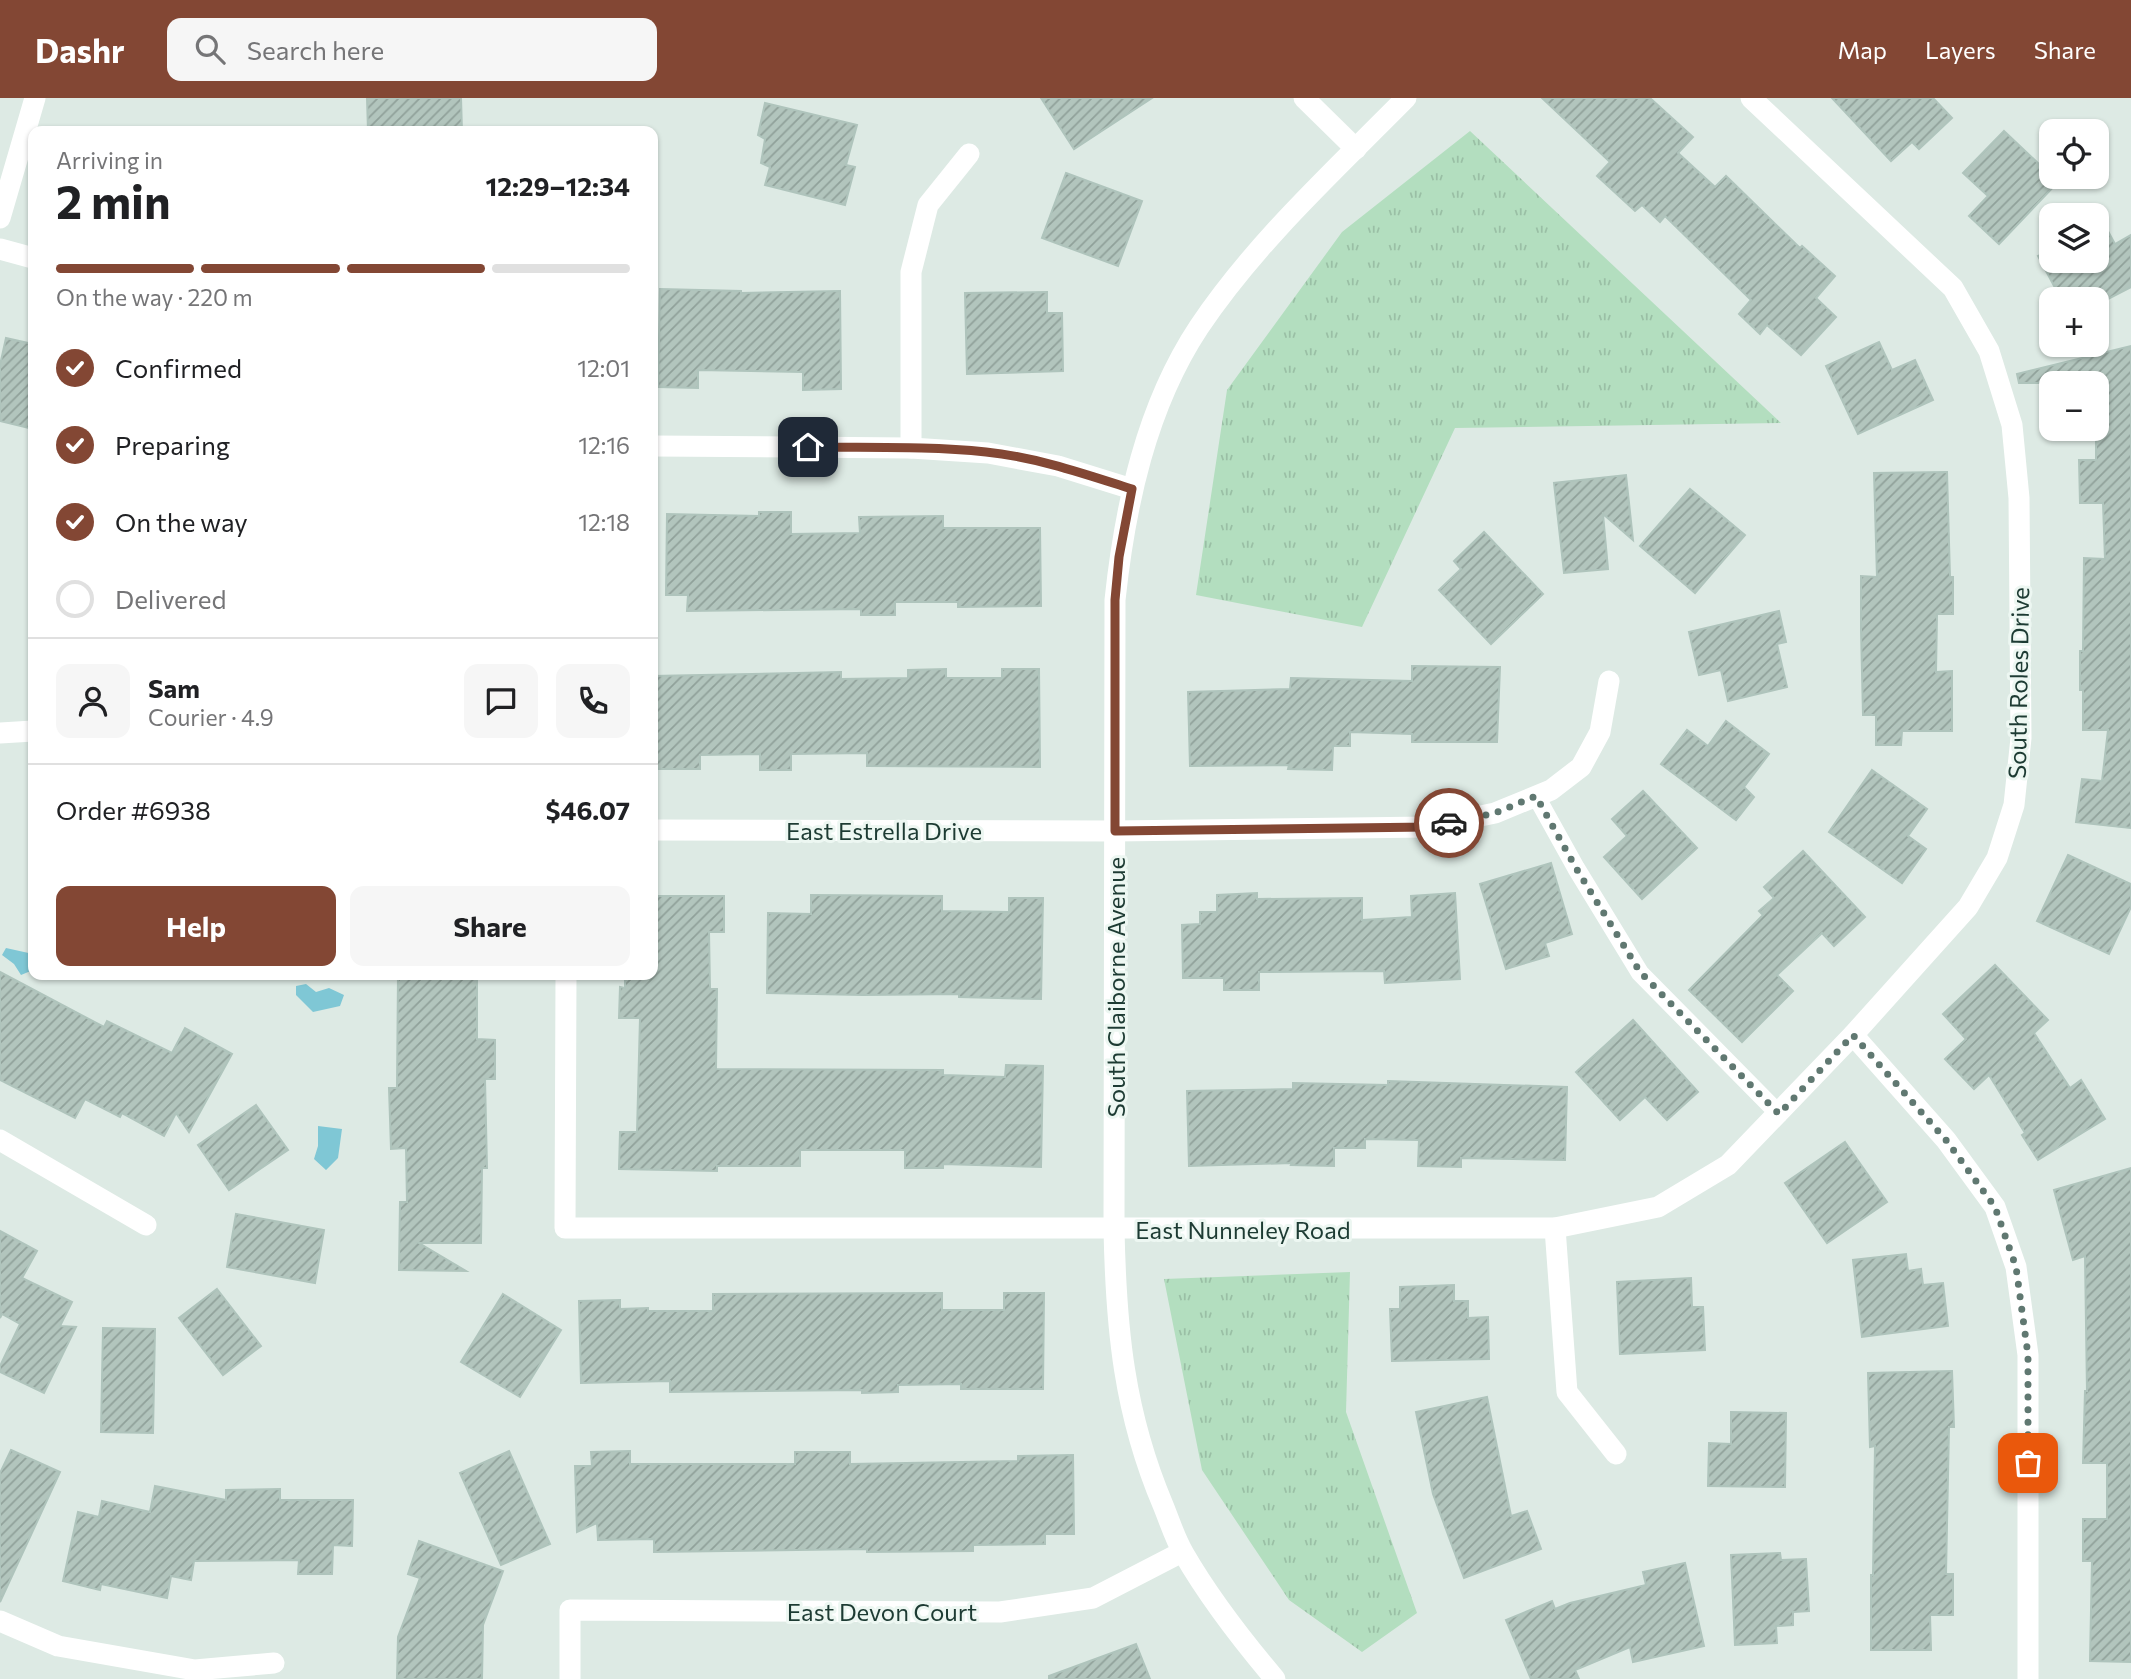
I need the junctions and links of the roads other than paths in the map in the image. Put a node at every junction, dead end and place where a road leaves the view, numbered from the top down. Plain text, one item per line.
1 (35, 98) edge
2 (1304, 98) edge
3 (1406, 98) edge
4 (1758, 101) edge
5 (1356, 149) junction
6 (970, 153) dead end
7 (0, 218) edge
8 (0, 249) edge
9 (28, 257) edge
10 (658, 446) edge
11 (911, 448) junction
12 (1132, 489) junction
13 (1609, 681) dead end
14 (28, 731) edge
15 (0, 733) edge
16 (1536, 796) junction
17 (658, 830) edge
18 (1115, 831) junction
19 (566, 980) edge
20 (1853, 1035) junction
21 (1779, 1114) junction
22 (0, 1140) edge
23 (146, 1225) dead end
24 (1555, 1228) junction
25 (1114, 1229) junction
26 (1616, 1454) dead end
27 (1182, 1552) junction
28 (0, 1621) edge
29 (274, 1663) dead end
30 (570, 1679) edge
31 (1275, 1679) edge
32 (2028, 1679) edge

1 - 7 street
2 - 5 street
3 - 5 street, South Claiborne Avenue
4 - 20 street, South Roles Drive
5 - 12 street, South Claiborne Avenue
6 - 11 street
8 - 9 street
10 - 11 street
11 - 12 street
12 - 18 street, South Claiborne Avenue
13 - 16 street, East Estrella Drive
14 - 15 street
16 - 18 street, East Estrella Drive
16 - 21 lane
17 - 18 street, East Estrella Drive
18 - 25 street, South Claiborne Avenue
19 - 25 street, East Nunneley Road
20 - 21 street, East Nunneley Road
20 - 32 street
21 - 24 street, East Nunneley Road
22 - 23 street
24 - 25 street, East Nunneley Road
24 - 26 street
25 - 27 street, South Claiborne Avenue
27 - 30 street, East Devon Court
27 - 31 street, South Claiborne Avenue
28 - 29 street

